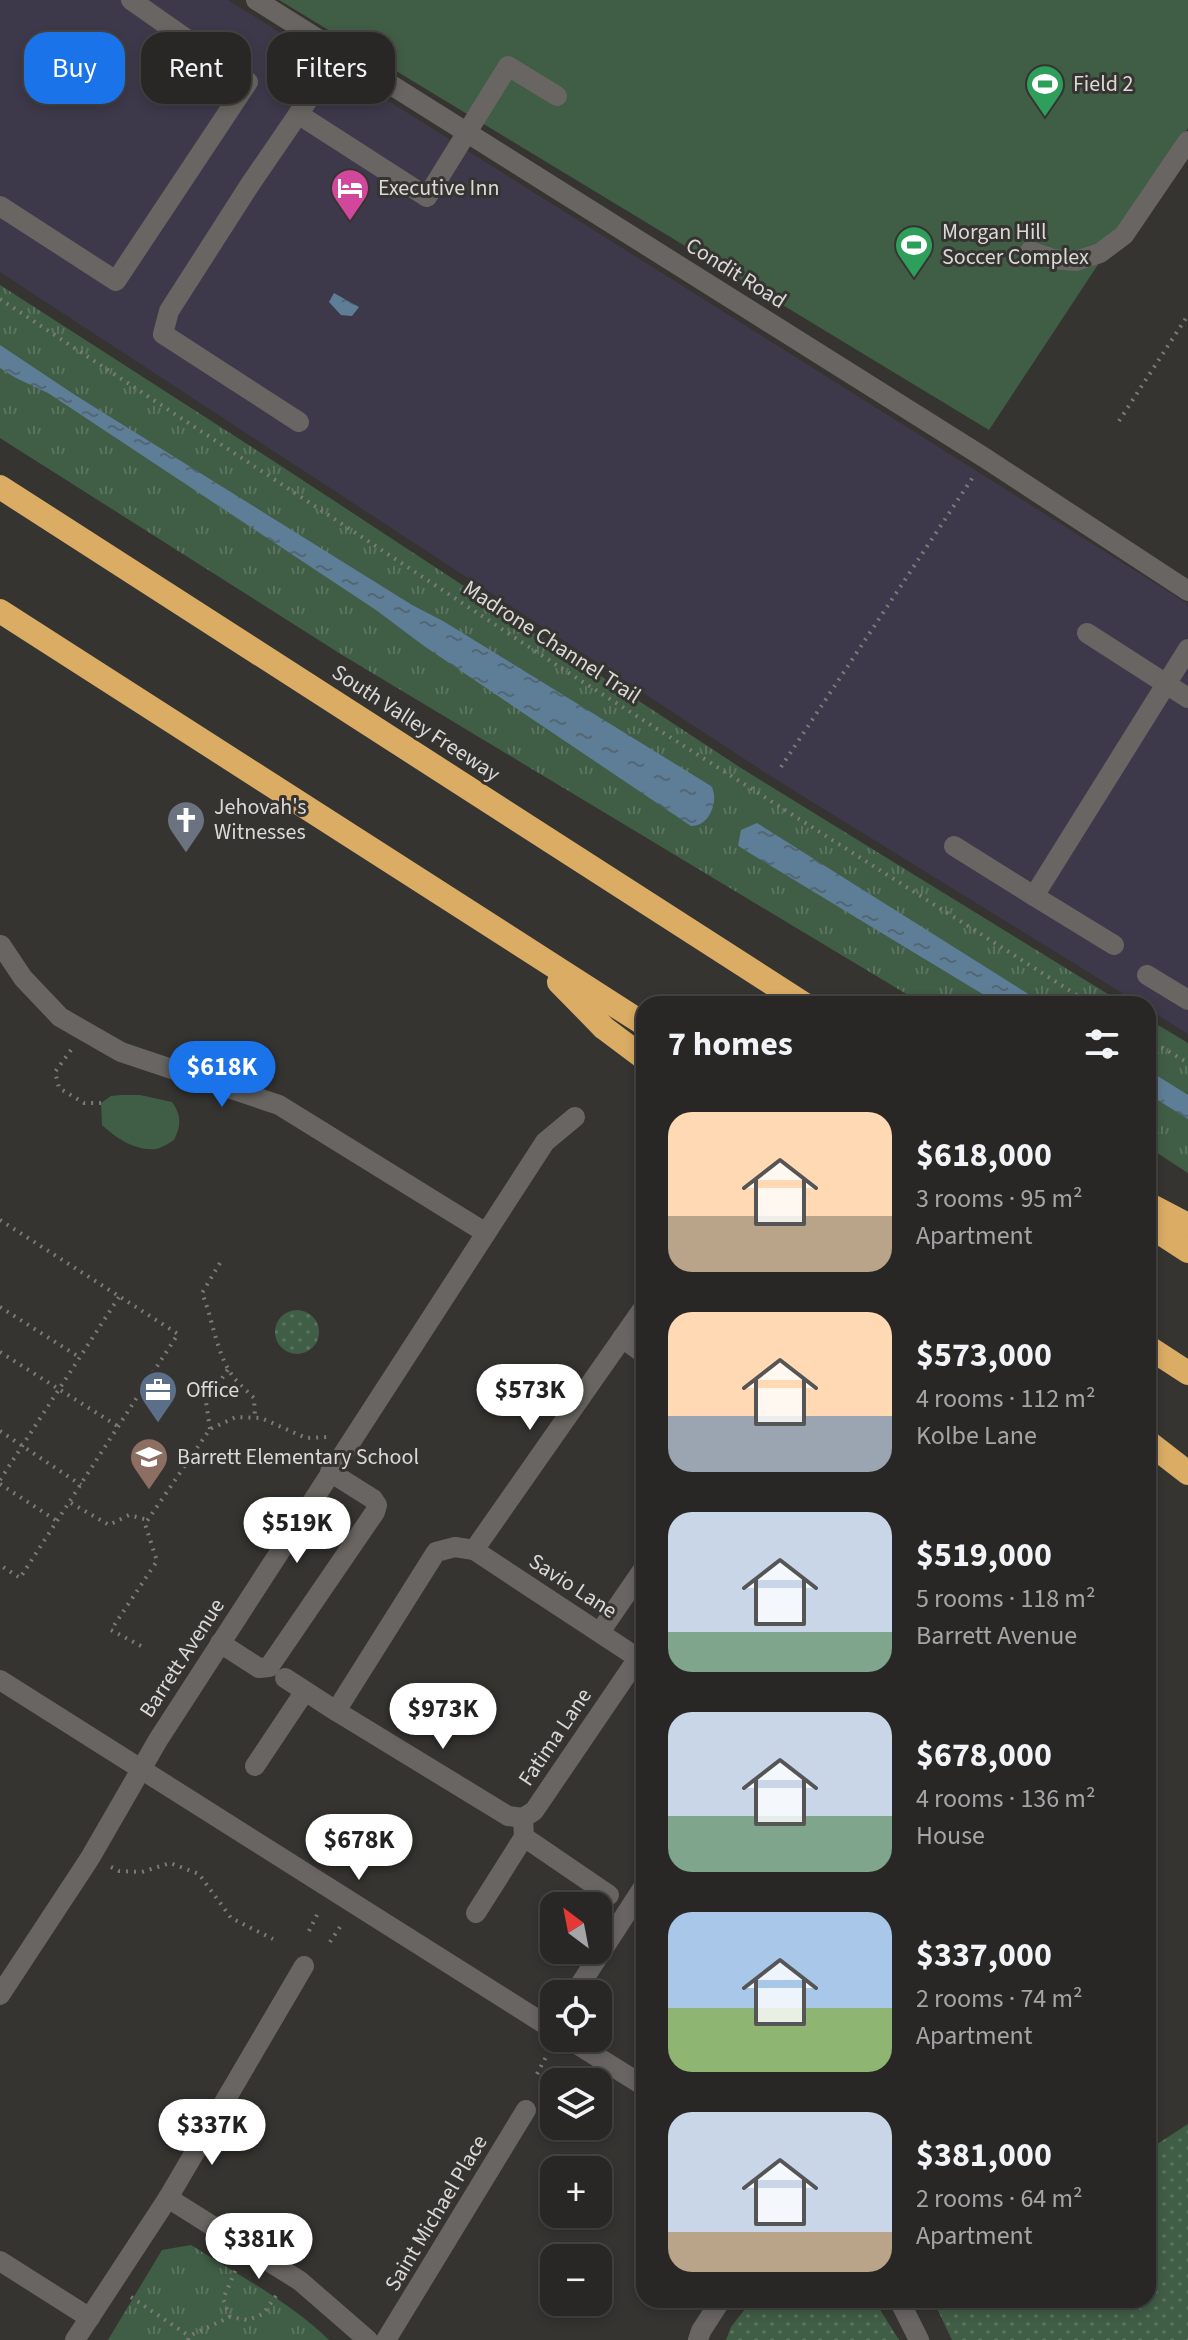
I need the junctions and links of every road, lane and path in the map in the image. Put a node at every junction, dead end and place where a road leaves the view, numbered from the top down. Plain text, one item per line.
1 (131, 0) edge
2 (256, 0) edge
3 (307, 32) edge
4 (395, 88) edge
5 (557, 96) dead end
6 (305, 104) edge
7 (298, 114) junction
8 (467, 133) junction
9 (1188, 141) edge
10 (0, 206) edge
11 (1030, 251) dead end
12 (0, 299) edge
13 (1188, 315) edge
14 (1119, 421) dead end
15 (299, 422) dead end
16 (985, 458) junction
17 (0, 487) edge
18 (1188, 591) edge
19 (0, 611) edge
20 (1087, 633) dead end
21 (1188, 649) edge
22 (1166, 683) junction
23 (1188, 698) edge
24 (781, 767) dead end
25 (954, 846) dead end
26 (1034, 896) junction
27 (1, 945) edge
28 (1114, 945) dead end
29 (523, 947) junction
30 (1147, 975) dead end
31 (792, 996) edge
32 (1078, 996) edge
33 (1188, 1000) edge
34 (636, 1019) edge
35 (1156, 1044) edge
36 (71, 1050) dead end
37 (636, 1052) edge
38 (1188, 1063) edge
39 (101, 1103) dead end
40 (575, 1117) dead end
41 (1156, 1208) edge
42 (0, 1220) edge
43 (1188, 1225) edge
44 (1156, 1230) edge
45 (486, 1233) junction
46 (1188, 1251) edge
47 (220, 1263) dead end
48 (119, 1297) junction
49 (0, 1307) edge
50 (636, 1318) edge
51 (622, 1338) junction
52 (636, 1348) edge
53 (0, 1352) edge
54 (1156, 1352) edge
55 (80, 1358) junction
56 (229, 1368) junction
57 (1188, 1373) edge
58 (59, 1390) junction
59 (255, 1418) junction
60 (119, 1427) junction
61 (210, 1429) junction
62 (0, 1431) edge
63 (327, 1437) dead end
64 (23, 1446) junction
65 (1156, 1448) edge
66 (330, 1472) junction
67 (1188, 1473) edge
68 (0, 1482) edge
69 (81, 1485) junction
70 (70, 1503) junction
71 (148, 1520) junction
72 (57, 1521) junction
73 (474, 1550) junction
74 (0, 1565) edge
75 (636, 1580) edge
76 (600, 1632) junction
77 (220, 1643) junction
78 (141, 1646) dead end
79 (636, 1657) edge
80 (636, 1667) edge
81 (285, 1678) dead end
82 (0, 1680) edge
83 (305, 1691) junction
84 (336, 1711) junction
85 (255, 1766) dead end
86 (140, 1770) junction
87 (524, 1828) junction
88 (111, 1867) dead end
89 (605, 1892) edge
90 (636, 1898) edge
91 (319, 1911) dead end
92 (476, 1913) dead end
93 (342, 1924) dead end
94 (309, 1931) dead end
95 (273, 1939) dead end
96 (330, 1942) dead end
97 (304, 1966) dead end
98 (583, 1980) edge
99 (0, 1995) edge
100 (540, 2020) edge
101 (591, 2052) edge
102 (547, 2055) dead end
103 (537, 2074) dead end
104 (636, 2081) edge
105 (526, 2110) dead end
106 (168, 2198) junction
107 (0, 2261) edge
108 (237, 2267) dead end
109 (278, 2293) dead end
110 (131, 2297) dead end
111 (716, 2308) edge
112 (903, 2308) edge
113 (230, 2317) junction
114 (90, 2318) junction
115 (189, 2338) edge
116 (75, 2340) edge
117 (368, 2340) edge
118 (386, 2340) edge
119 (698, 2340) edge
120 (919, 2340) edge

1 - 10 street
2 - 3 street, Condit Road
4 - 8 street, Condit Road
5 - 8 street
6 - 7 street
7 - 8 street
7 - 15 street
8 - 16 street, Condit Road
9 - 11 street
12 - 32 path, Madrone Channel Trail
13 - 14 path
16 - 18 street, Condit Road
16 - 24 path
17 - 31 highway, South Valley Freeway
19 - 29 highway
20 - 22 street
21 - 22 street
22 - 23 street
22 - 26 street
25 - 26 street
26 - 28 street
27 - 45 street
29 - 34 highway
29 - 37 highway
30 - 33 street
35 - 38 path
36 - 39 path
40 - 45 street, Barrett Avenue
41 - 43 highway
42 - 48 path
44 - 46 highway
45 - 66 street, Barrett Avenue
47 - 56 path
48 - 55 path
48 - 60 path
49 - 55 path
50 - 51 street
51 - 52 street
51 - 73 street
53 - 58 path
54 - 57 highway
55 - 58 path
56 - 59 path
56 - 61 path
58 - 60 path
58 - 64 path
59 - 61 path
59 - 63 path
60 - 69 path
61 - 71 path
62 - 64 path
64 - 68 path
64 - 69 path
65 - 67 highway
66 - 77 street, Barrett Avenue
66 - 77 street
68 - 72 path
69 - 70 path
70 - 71 path
70 - 72 path
71 - 78 path
72 - 74 path
73 - 76 street, Savio Lane
73 - 84 street
75 - 76 street
76 - 79 street, Savio Lane
77 - 86 street, Barrett Avenue
80 - 87 street, Fatima Lane
81 - 83 street, Fatima Lane
82 - 86 street
83 - 84 street, Fatima Lane
83 - 85 street
84 - 87 street, Fatima Lane
86 - 99 street, Barrett Avenue
86 - 100 street
87 - 89 street
87 - 92 street
88 - 95 path
90 - 98 street
91 - 94 path
93 - 96 path
97 - 106 street
101 - 104 street
102 - 103 path
105 - 118 street, Saint Michael Place
106 - 114 street
106 - 117 street
107 - 114 street
108 - 113 path
109 - 113 path
110 - 115 path
111 - 119 street
112 - 120 street
113 - 115 path
114 - 116 street

